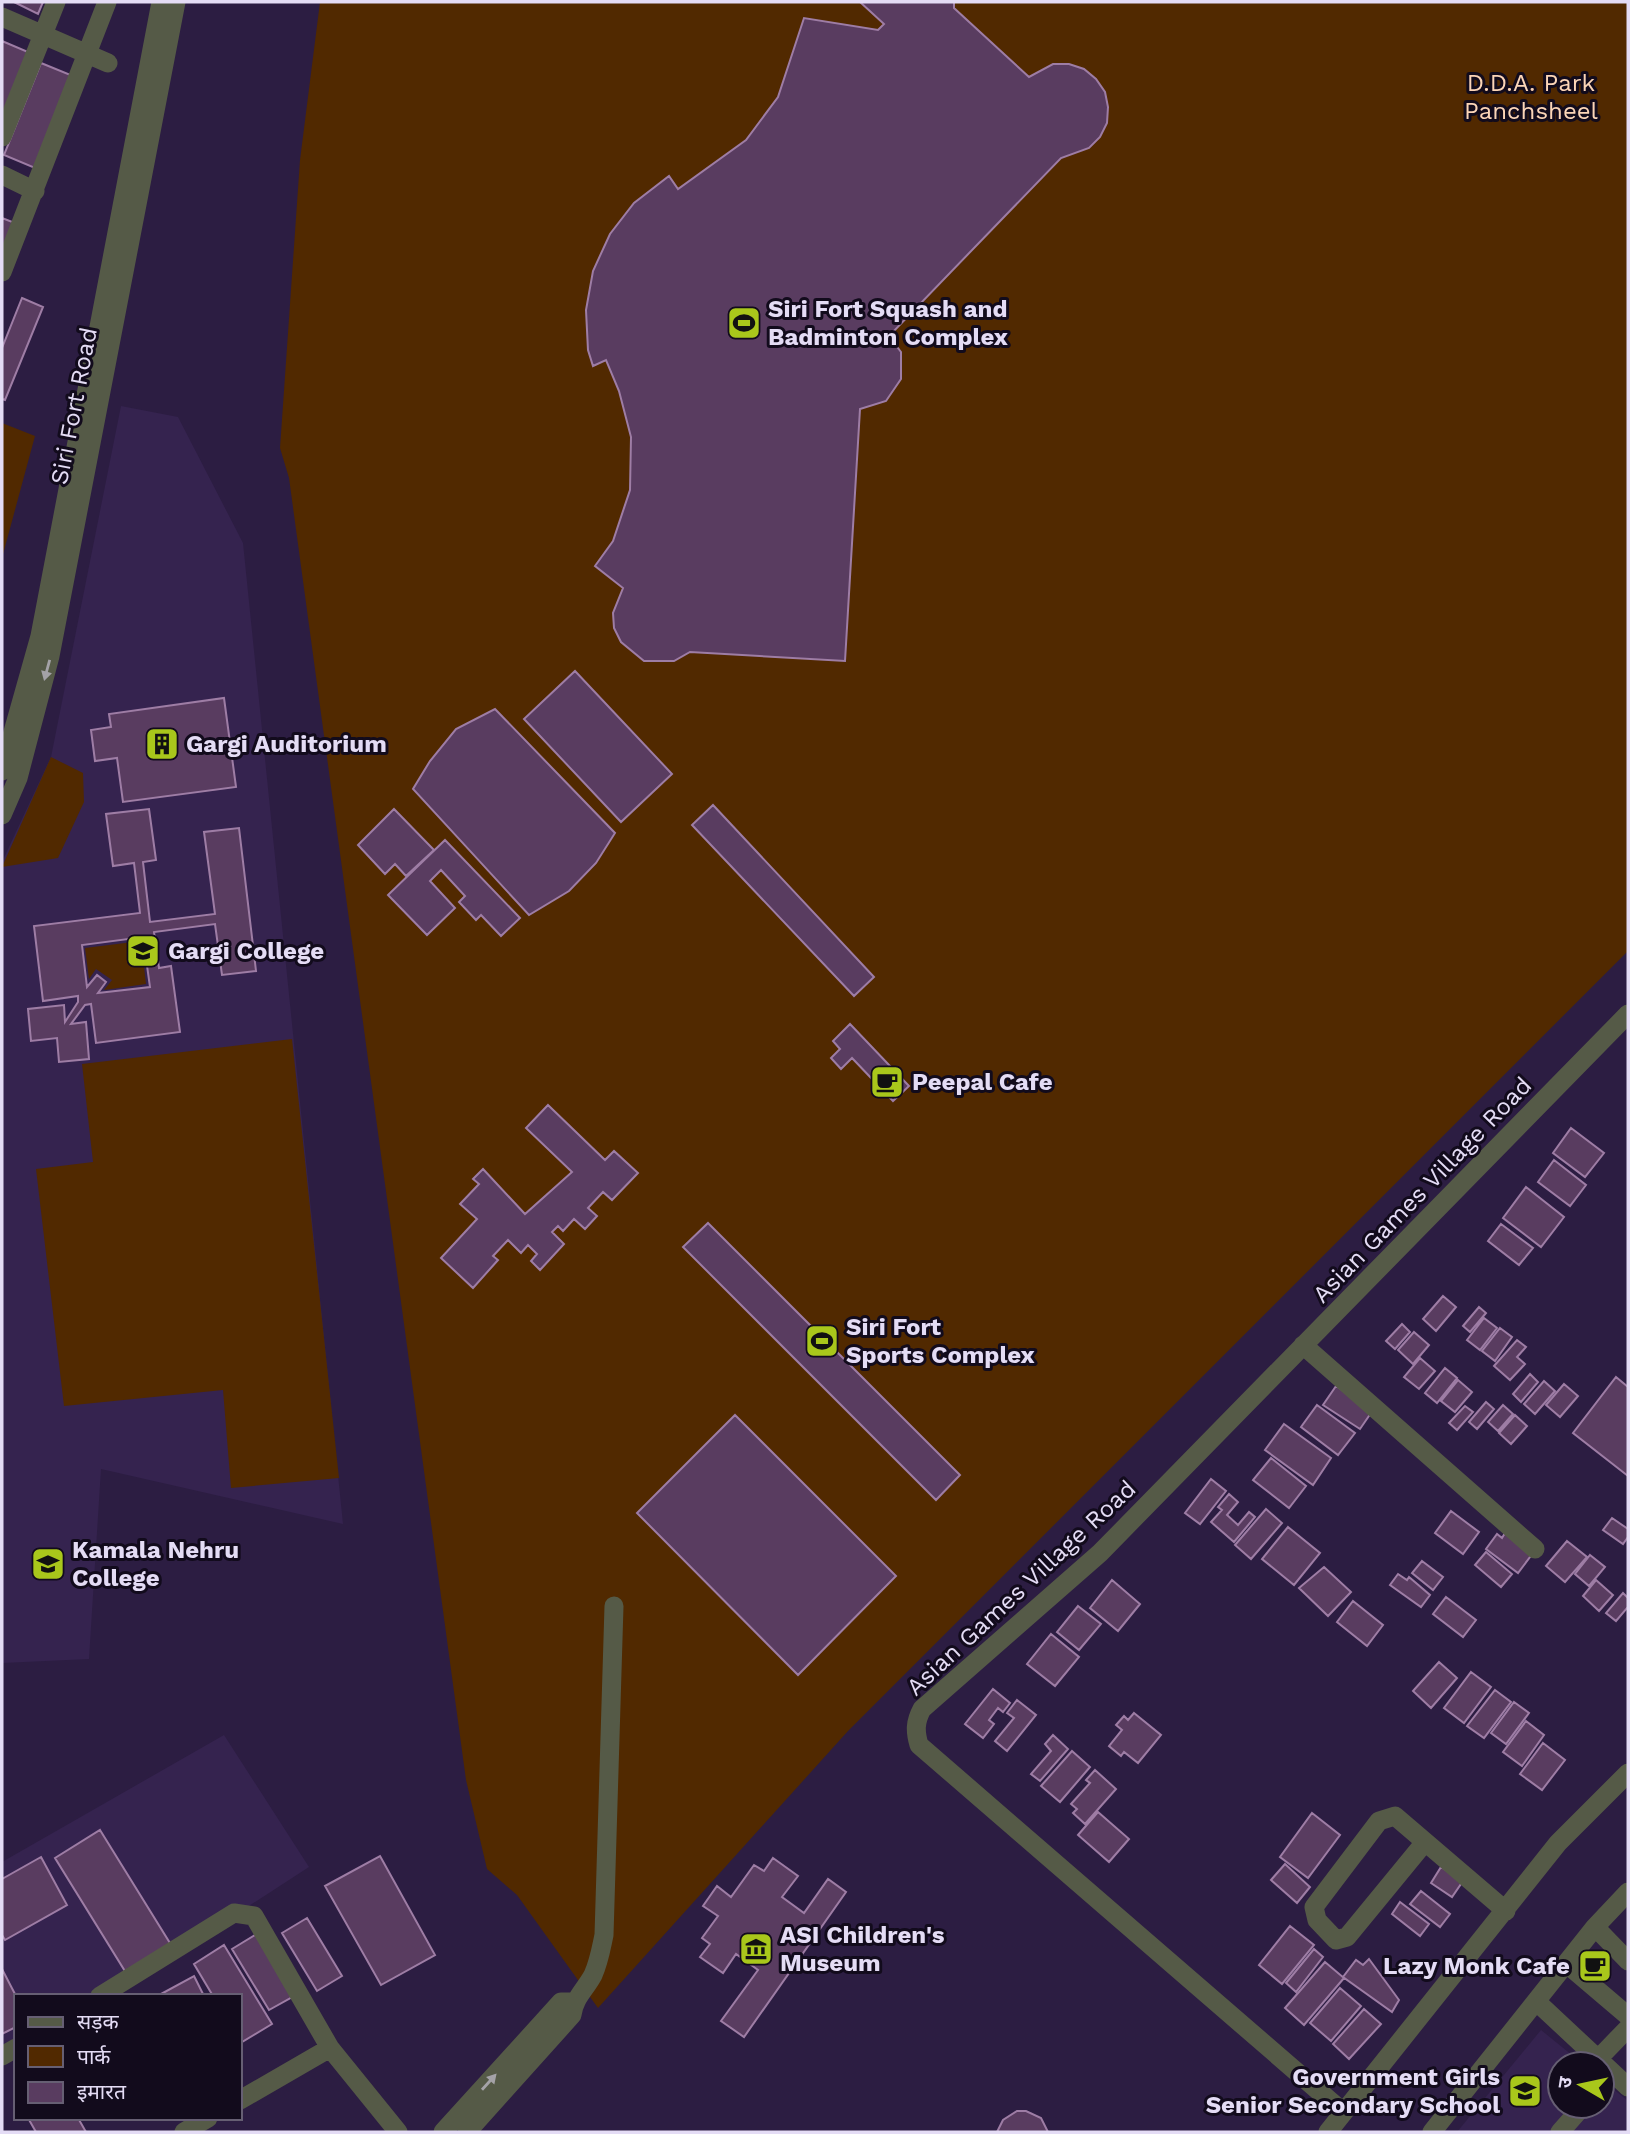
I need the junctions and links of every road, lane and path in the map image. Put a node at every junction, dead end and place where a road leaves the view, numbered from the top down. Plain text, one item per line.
1 (56, 2) edge
2 (107, 2) edge
3 (161, 2) edge
4 (176, 2) edge
5 (2, 17) edge
6 (44, 35) junction
7 (88, 55) junction
8 (107, 63) dead end
9 (2, 137) edge
10 (2, 175) edge
11 (35, 191) junction
12 (2, 272) edge
13 (2, 771) edge
14 (2, 815) edge
15 (1628, 1014) edge
16 (1303, 1345) junction
17 (1535, 1549) dead end
18 (614, 1606) dead end
19 (1628, 1773) edge
20 (1425, 1842) junction
21 (1628, 1892) edge
22 (1506, 1911) junction
23 (1595, 1927) junction
24 (1628, 1961) edge
25 (1568, 1965) junction
26 (103, 1994) edge
27 (573, 2002) junction
28 (1538, 2003) junction
29 (1628, 2016) edge
30 (1628, 2028) edge
31 (330, 2048) junction
32 (1583, 2050) edge
33 (1616, 2050) edge
34 (242, 2099) edge
35 (1343, 2112) junction
36 (205, 2120) edge
37 (184, 2132) edge
38 (398, 2132) edge
39 (443, 2132) edge
40 (467, 2132) edge
41 (1328, 2132) edge
42 (1432, 2132) edge

1 - 6 street
2 - 7 street
3 - 13 street, Siri Fort Road
4 -> 14 street, Siri Fort Road
5 - 6 street
6 - 7 street
6 - 9 street
7 - 8 street
7 - 11 street
10 - 11 street
11 - 12 street
15 - 16 street, Asian Games Village Road
16 - 17 street
16 - 35 street, Asian Games Village Road
18 - 27 street
19 - 22 street
20 - 20 street
20 - 22 street
21 - 23 street
22 - 35 street
23 - 24 street
23 - 25 street
25 - 28 street
25 - 29 street
26 - 31 street
39 -> 27 street
27 - 40 street
28 - 32 street
28 - 42 street
30 - 33 street
31 - 34 street
31 - 38 street
35 - 41 street
36 - 37 street

